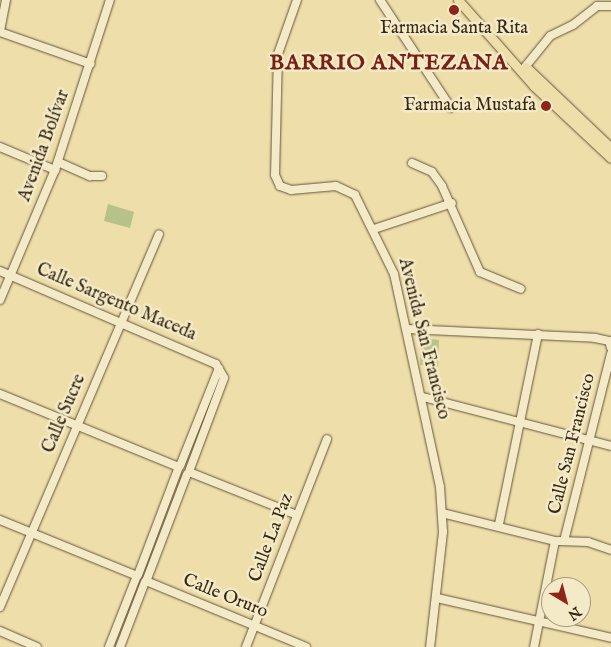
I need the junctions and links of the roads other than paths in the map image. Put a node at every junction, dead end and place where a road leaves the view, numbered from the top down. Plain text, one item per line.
1 (6, 0) edge
2 (110, 0) edge
3 (297, 0) edge
4 (380, 0) edge
5 (458, 0) edge
6 (464, 0) edge
7 (611, 6) edge
8 (1, 26) edge
9 (91, 64) junction
10 (525, 67) junction
11 (452, 108) dead end
12 (0, 147) edge
13 (611, 148) edge
14 (611, 158) edge
15 (58, 162) junction
16 (412, 163) dead end
17 (55, 170) junction
18 (102, 176) dead end
19 (452, 203) junction
20 (374, 229) junction
21 (159, 234) dead end
22 (0, 271) edge
23 (11, 275) junction
24 (521, 289) dead end
25 (0, 300) edge
26 (119, 322) junction
27 (407, 329) junction
28 (538, 334) junction
29 (611, 348) edge
30 (611, 354) edge
31 (219, 368) junction
32 (0, 394) edge
33 (423, 397) junction
34 (521, 422) junction
35 (76, 425) junction
36 (327, 440) dead end
37 (589, 441) junction
38 (611, 446) edge
39 (179, 467) junction
40 (189, 472) junction
41 (442, 514) junction
42 (297, 515) junction
43 (0, 520) edge
44 (499, 524) junction
45 (31, 533) junction
46 (559, 541) junction
47 (611, 550) edge
48 (137, 576) junction
49 (146, 581) junction
50 (437, 598) junction
51 (0, 607) edge
52 (539, 620) junction
53 (255, 624) junction
54 (0, 631) edge
55 (611, 638) edge
56 (292, 644) edge
57 (37, 647) edge
58 (109, 647) edge
59 (120, 647) edge
60 (246, 647) edge
61 (306, 647) edge
62 (430, 647) edge
63 (534, 647) edge

1 - 8 street
2 - 9 street, Avenida Bolívar
3 - 20 street, Avenida San Francisco
4 - 11 street
5 - 14 main road
6 - 10 main road
7 - 10 street
8 - 9 street
9 - 15 street, Avenida Bolívar
10 - 13 main road
12 - 17 street
15 - 17 street, Avenida Bolívar
15 - 18 street
16 - 19 street
17 - 23 street, Avenida Bolívar
19 - 20 street
19 - 24 street
20 - 27 street, Avenida San Francisco
21 - 26 street, Calle Sucre
22 - 23 street, Calle Sargento Maceda
23 - 25 street, Avenida Bolívar
23 - 26 street, Calle Sargento Maceda
26 - 31 street, Calle Sargento Maceda
26 - 35 street, Calle Sucre
27 - 28 street
27 - 33 street, Avenida San Francisco
28 - 29 street
28 - 34 street
30 - 37 street, Calle San Francisco
31 - 39 street
31 - 40 street
32 - 35 street
33 - 34 street
33 - 41 street, Avenida San Francisco
34 - 37 street
34 - 44 street
35 - 39 street
35 - 45 street, Calle Sucre
36 - 42 street, Calle La Paz
37 - 38 street
37 - 46 street, Calle San Francisco
39 - 40 street
39 - 48 street
40 - 42 street
40 - 49 street
41 - 44 street
41 - 50 street, Avenida San Francisco
42 - 53 street, Calle La Paz
43 - 45 street
44 - 46 street
45 - 48 street
45 - 51 street, Calle Sucre
46 - 47 street
46 - 52 street, Calle San Francisco
48 - 49 street, Calle Oruro
48 - 58 street
49 - 53 street, Calle Oruro
49 - 59 street
50 - 52 street
50 - 62 street, Avenida San Francisco
52 - 55 street
52 - 63 street, Calle San Francisco
53 - 56 street, Calle Oruro
53 - 60 street, Calle La Paz
54 - 57 street
56 - 61 street, Calle Oruro

